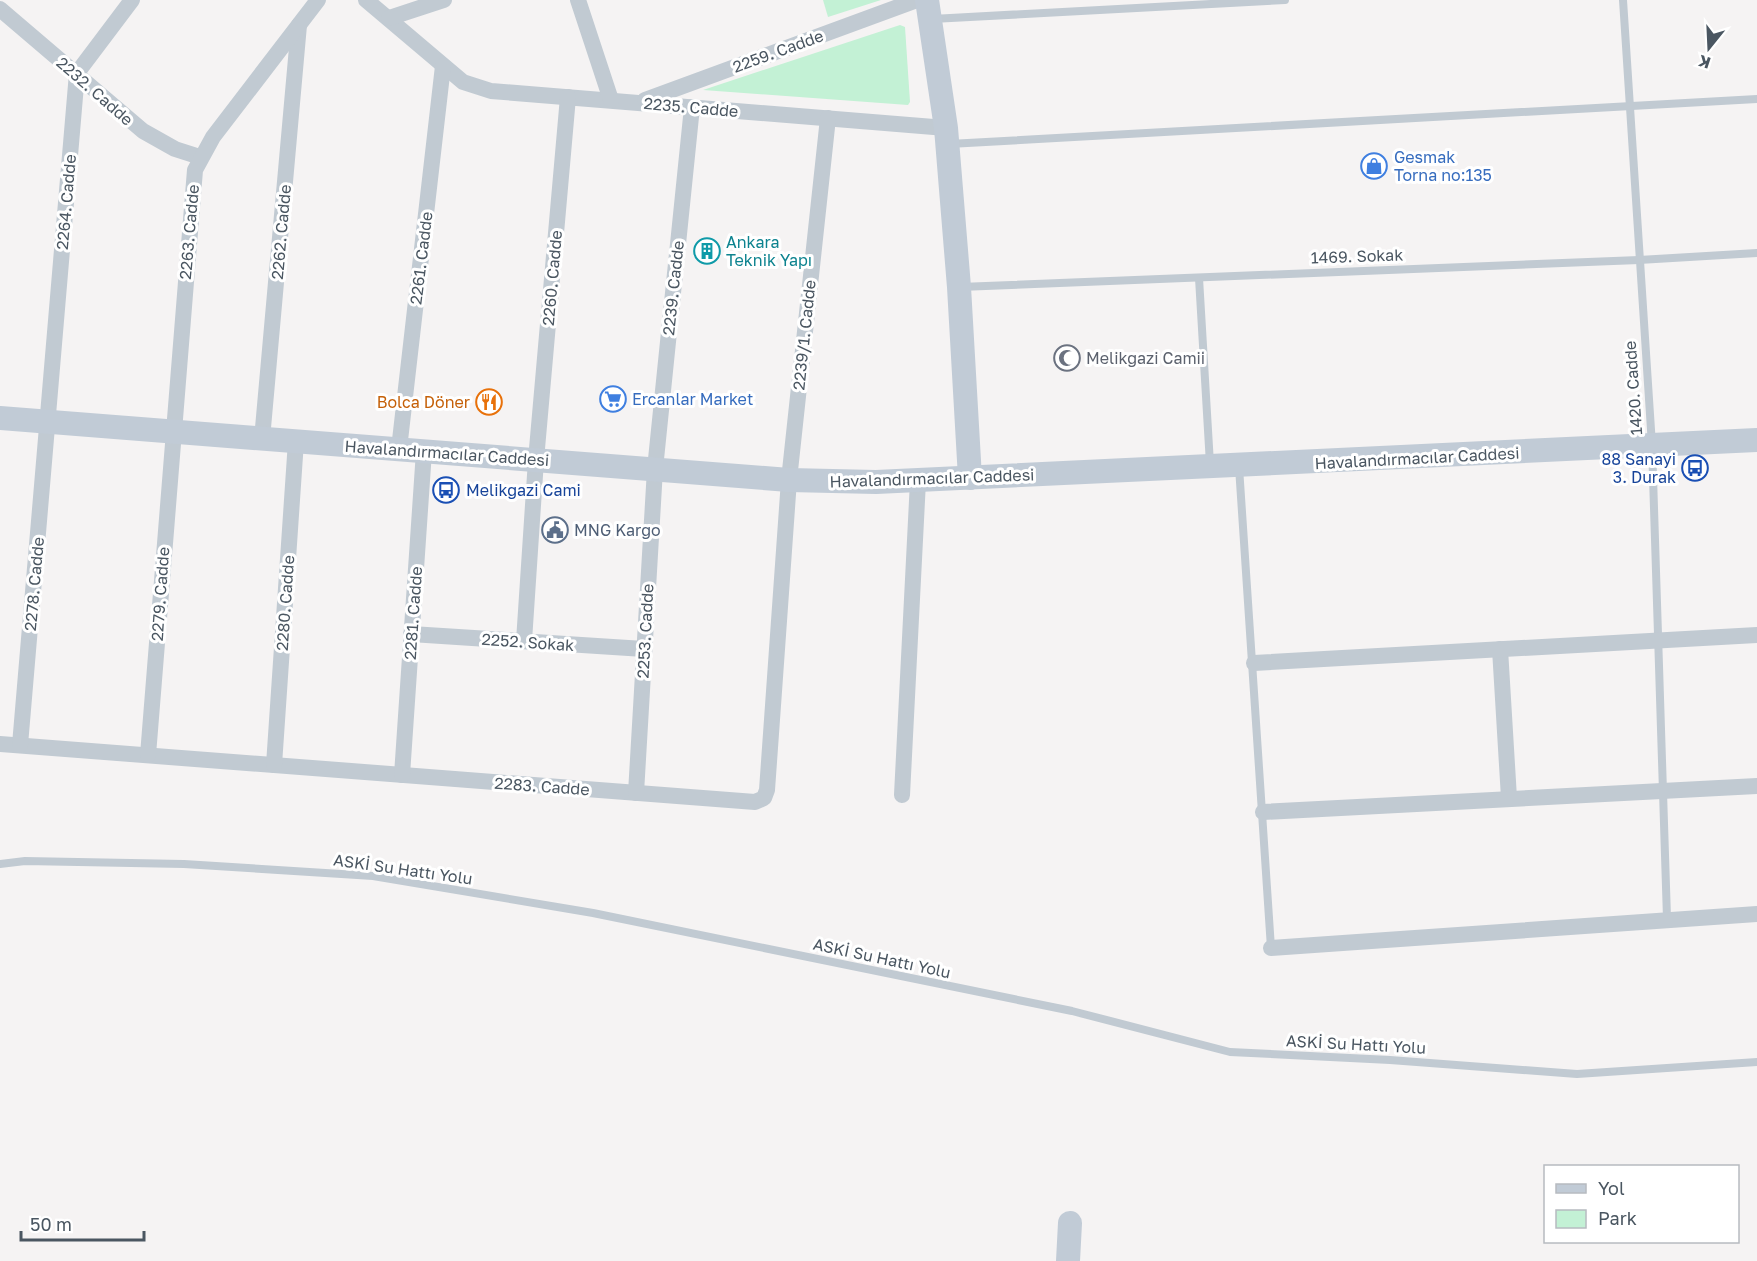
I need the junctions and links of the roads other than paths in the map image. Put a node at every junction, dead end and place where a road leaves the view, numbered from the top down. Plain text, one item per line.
1 (132, 0) edge
2 (318, 0) edge
3 (366, 0) edge
4 (444, 0) edge
5 (578, 0) edge
6 (1285, 0) edge
7 (1623, 0) edge
8 (925, 6) edge
9 (0, 9) edge
10 (388, 18) junction
11 (299, 24) junction
12 (442, 66) junction
13 (77, 74) junction
14 (568, 97) junction
15 (1757, 99) edge
16 (611, 100) junction
17 (639, 102) junction
18 (1629, 106) junction
19 (692, 107) junction
20 (828, 118) junction
21 (946, 136) junction
22 (200, 157) junction
23 (1757, 253) edge
24 (1640, 260) junction
25 (1199, 278) junction
26 (959, 287) junction
27 (0, 418) edge
28 (48, 422) junction
29 (173, 432) junction
30 (262, 439) junction
31 (1757, 440) edge
32 (296, 441) junction
33 (1652, 446) junction
34 (399, 449) junction
35 (424, 451) junction
36 (537, 460) junction
37 (1210, 467) junction
38 (1239, 467) junction
39 (655, 469) junction
40 (970, 478) junction
41 (789, 480) junction
42 (918, 481) junction
43 (411, 634) junction
44 (1757, 635) edge
45 (1658, 640) junction
46 (524, 641) junction
47 (644, 649) junction
48 (1500, 649) junction
49 (1254, 663) junction
50 (0, 744) edge
51 (20, 745) junction
52 (148, 755) junction
53 (274, 765) junction
54 (402, 775) junction
55 (1757, 786) edge
56 (1663, 791) junction
57 (636, 793) junction
58 (902, 795) dead end
59 (1509, 798) junction
60 (1263, 812) junction
61 (0, 864) edge
62 (1757, 914) edge
63 (1667, 918) junction
64 (1271, 948) joint
65 (1757, 1062) edge
66 (1070, 1223) dead end
67 (1068, 1261) edge

1 - 13 street
2 - 11 street, 2263. Cadde
3 - 10 street, 2235. Cadde
4 - 10 street
5 - 16 street
6 - 8 lane
7 - 18 lane, 1420. Cadde
8 - 17 street, 2259. Cadde
8 - 21 street
9 - 13 street, 2232. Cadde
10 - 12 street, 2235. Cadde
11 - 22 street, 2263. Cadde
11 - 30 street, 2262. Cadde
12 - 14 street, 2235. Cadde
12 - 34 street, 2261. Cadde
13 - 22 street, 2232. Cadde
13 - 28 street, 2264. Cadde
14 - 16 street, 2235. Cadde
14 - 36 street, 2260. Cadde
15 - 18 lane
16 - 17 street, 2235. Cadde
17 - 19 street, 2235. Cadde
18 - 21 lane
18 - 24 lane, 1420. Cadde
19 - 20 street, 2235. Cadde
19 - 39 street, 2239. Cadde
20 - 21 street, 2235. Cadde
20 - 41 street, 2239/1. Cadde
21 - 26 street
22 - 29 street, 2263. Cadde
23 - 24 lane, 1469. Sokak
24 - 25 lane, 1469. Sokak
24 - 33 lane, 1420. Cadde
25 - 26 lane, 1469. Sokak
25 - 37 lane
26 - 40 street
27 - 28 street, Havalandırmacılar Caddesi
28 - 29 street, Havalandırmacılar Caddesi
28 - 51 street, 2278. Cadde
29 - 30 street, Havalandırmacılar Caddesi
29 - 52 street, 2279. Cadde
30 - 32 street, Havalandırmacılar Caddesi
31 - 33 street, Havalandırmacılar Caddesi
32 - 34 street, Havalandırmacılar Caddesi
32 - 53 street, 2280. Cadde
33 - 38 street, Havalandırmacılar Caddesi
33 - 45 lane, 1420. Cadde
34 - 35 street, Havalandırmacılar Caddesi
35 - 36 street, Havalandırmacılar Caddesi
35 - 43 street, 2281. Cadde
36 - 39 street, Havalandırmacılar Caddesi
36 - 46 street, 2260. Cadde
37 - 38 street, Havalandırmacılar Caddesi
37 - 40 street, Havalandırmacılar Caddesi
38 - 49 lane
39 - 41 street, Havalandırmacılar Caddesi
39 - 47 street, 2253. Cadde
40 - 42 street, Havalandırmacılar Caddesi
41 - 42 street, Havalandırmacılar Caddesi
41 - 57 street, 2283. Cadde
42 - 58 street
43 - 46 street, 2252. Sokak
43 - 54 street, 2281. Cadde
44 - 45 street
45 - 48 street
45 - 56 lane, 1420. Cadde
46 - 47 street, 2252. Sokak
47 - 57 street, 2253. Cadde
48 - 49 street
48 - 59 street
49 - 60 lane
50 - 51 street, 2283. Cadde
51 - 52 street, 2283. Cadde
52 - 53 street, 2283. Cadde
53 - 54 street, 2283. Cadde
54 - 57 street, 2283. Cadde
55 - 56 street
56 - 59 street
56 - 63 lane, 1420. Cadde
59 - 60 street
60 - 64 lane
61 - 65 lane, ASKİ Su Hattı Yolu
62 - 63 street
63 - 64 street
66 - 67 street

